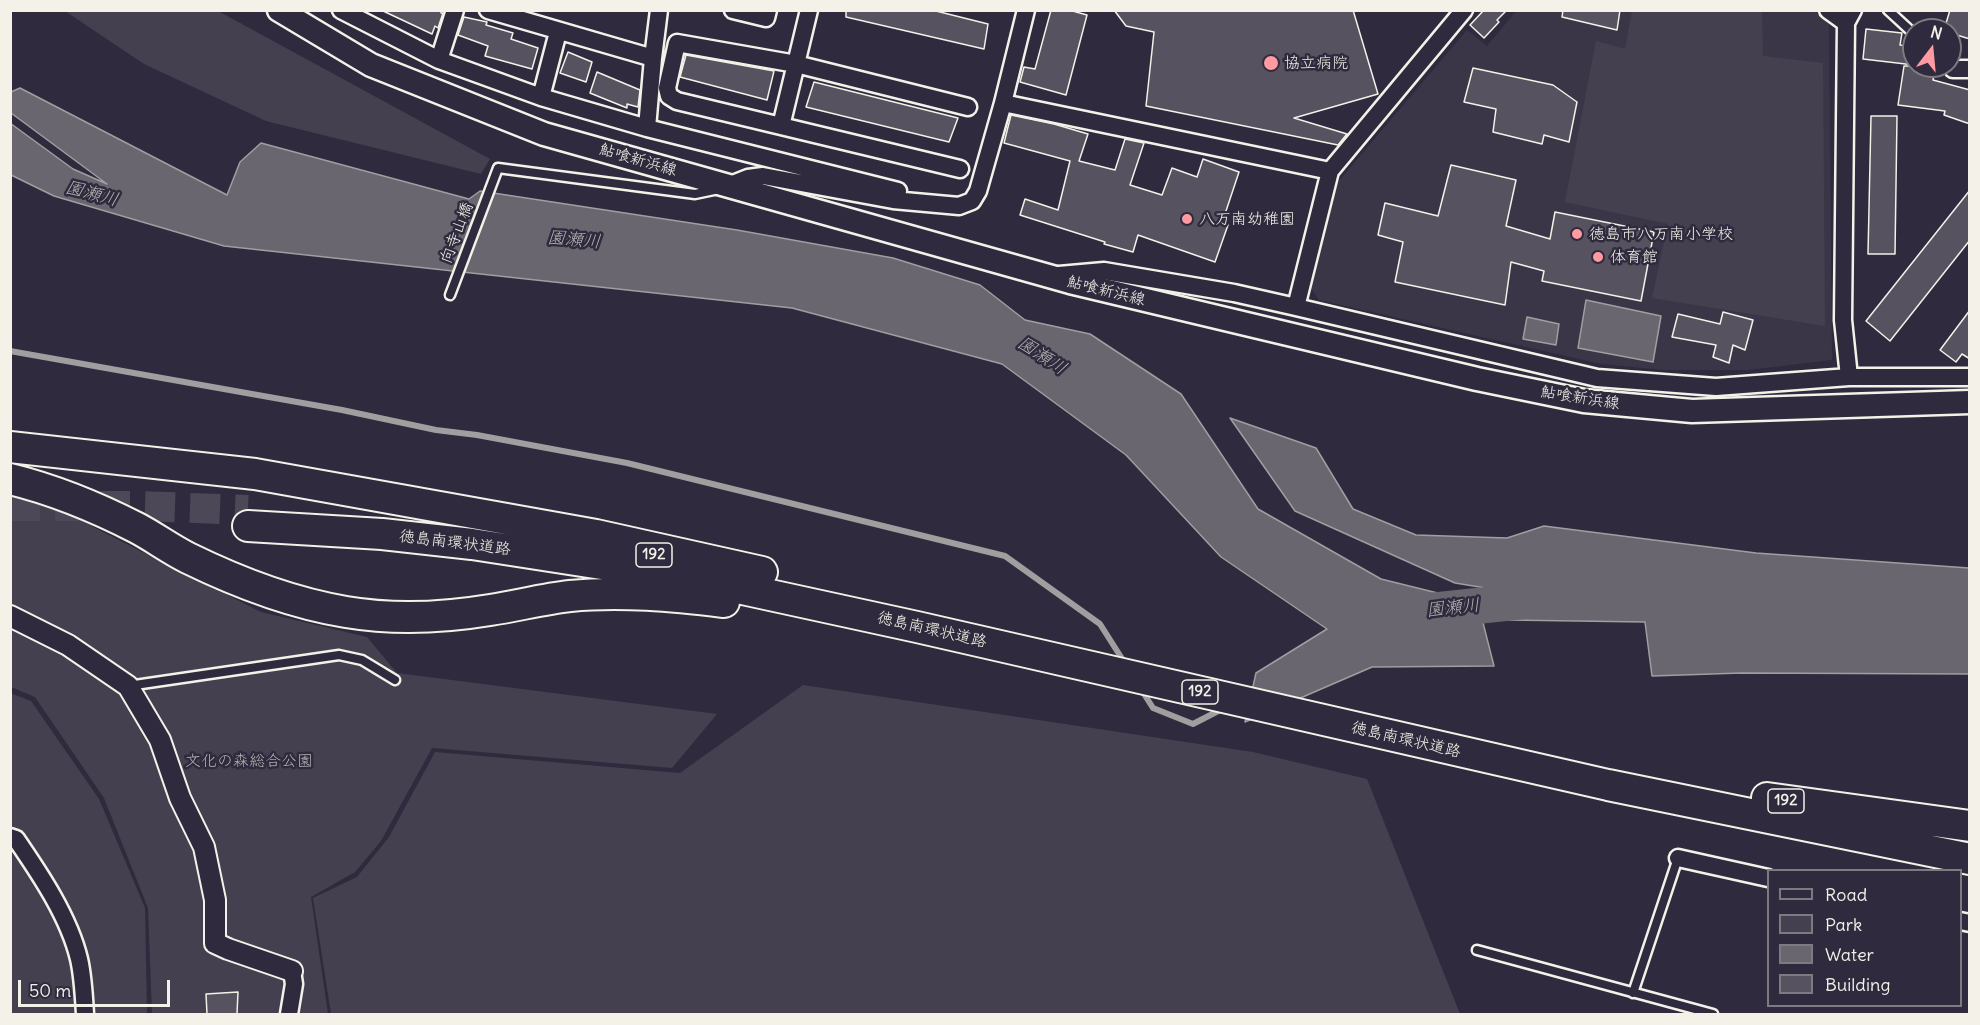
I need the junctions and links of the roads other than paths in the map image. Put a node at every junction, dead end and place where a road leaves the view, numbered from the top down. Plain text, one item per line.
1 (279, 10) edge
2 (341, 10) edge
3 (455, 10) edge
4 (488, 10) edge
5 (659, 10) edge
6 (733, 10) edge
7 (768, 10) edge
8 (809, 10) edge
9 (1026, 10) edge
10 (1464, 10) edge
11 (1827, 10) edge
12 (1888, 10) edge
13 (296, 17) edge
14 (1850, 17) edge
15 (1902, 23) edge
16 (558, 32) junction
17 (653, 58) junction
18 (440, 60) junction
19 (796, 64) junction
20 (541, 97) junction
21 (1003, 103) junction
22 (968, 107) dead end
23 (781, 126) junction
24 (647, 128) junction
25 (960, 169) dead end
26 (1330, 171) junction
27 (728, 186) junction
28 (958, 206) junction
29 (1049, 277) junction
30 (451, 291) dead end
31 (1296, 308) junction
32 (1849, 377) junction
33 (1970, 377) edge
34 (1970, 402) edge
35 (10, 447) edge
36 (10, 479) edge
37 (795, 579) junction
38 (10, 616) edge
39 (917, 627) junction
40 (1052, 650) junction
41 (395, 680) dead end
42 (128, 686) junction
43 (1606, 777) junction
44 (1970, 826) edge
45 (10, 837) edge
46 (1678, 858) joint
47 (1970, 859) edge
48 (1767, 878) edge
49 (1477, 950) dead end
50 (292, 971) joint
51 (1633, 993) junction
52 (85, 1014) edge
53 (289, 1014) edge
54 (1713, 1014) edge

1 - 13 main road, 鮎喰新浜線
2 - 18 street
3 - 18 street
4 - 16 street
5 - 17 street
6 - 7 street
8 - 19 street
9 - 21 street
10 - 26 street
11 - 14 street
12 - 15 lane
13 - 27 main road, 鮎喰新浜線
14 - 32 street
16 - 17 street
16 - 20 street
17 - 24 street
18 - 20 street
19 - 22 street
19 - 23 street
19 - 23 street
20 - 24 street
21 - 26 street
21 - 28 street
23 - 25 street
24 - 28 street
26 - 31 street
27 - 28 street
27 - 29 main road, 鮎喰新浜線
27 - 30 lane, 向寺山橋
29 - 31 street
29 - 34 main road, 鮎喰新浜線
31 - 32 street
32 - 33 street
35 - 37 highway
36 - 39 highway
37 - 39 highway, 徳島南環状道路 / 192
37 - 40 highway, 徳島南環状道路 / 192
38 - 42 street
39 - 40 highway, 徳島南環状道路 / 192
40 - 43 highway, 徳島南環状道路 / 192
41 - 42 lane
42 - 50 street
43 - 44 highway, 192
43 - 47 highway, 192
45 - 52 street
46 - 48 street
46 - 51 lane
49 - 51 lane
50 - 53 street
51 - 54 lane

